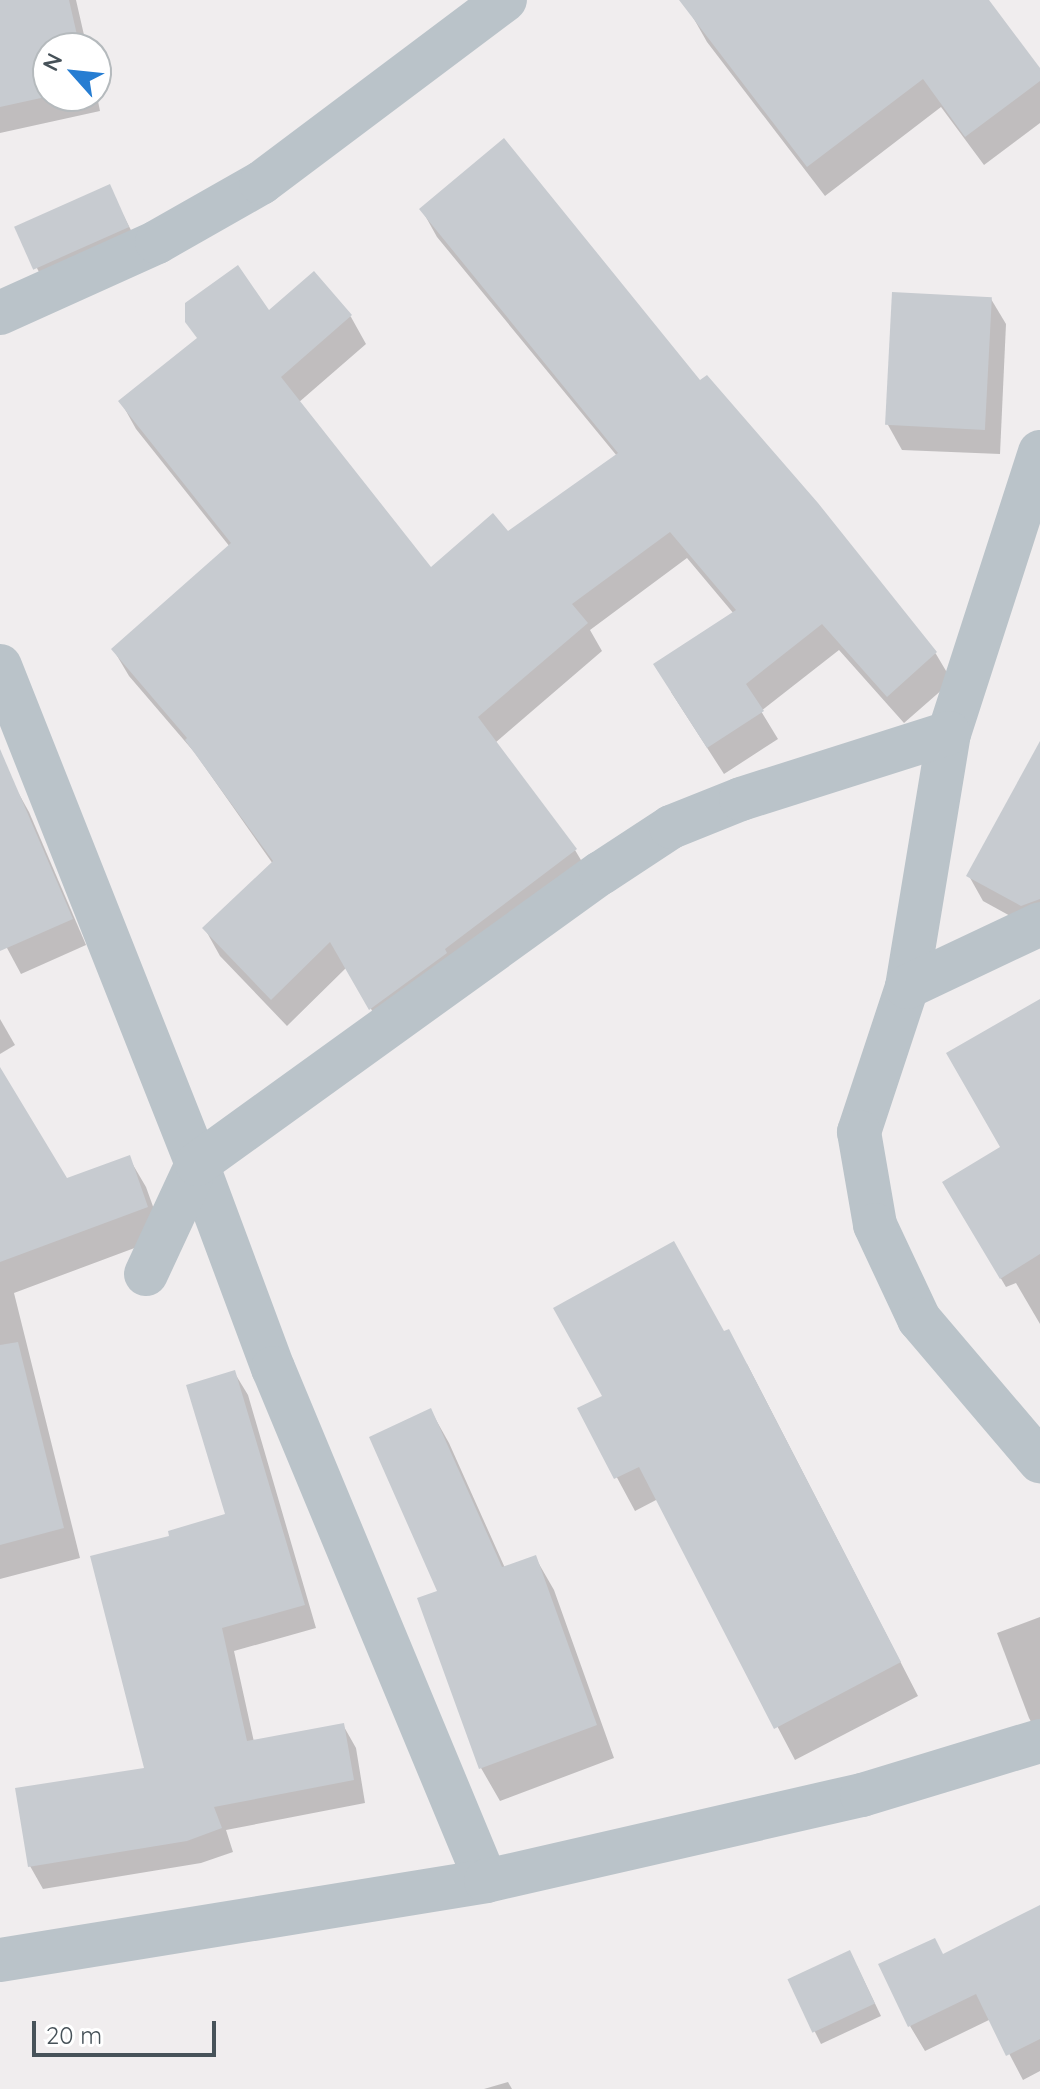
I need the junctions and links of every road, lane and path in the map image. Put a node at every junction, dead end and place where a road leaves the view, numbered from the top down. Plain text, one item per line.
1 (505, 0) edge
2 (0, 313) edge
3 (1040, 452) edge
4 (0, 666) edge
5 (949, 733) junction
6 (1040, 924) edge
7 (907, 987) junction
8 (197, 1164) junction
9 (146, 1274) dead end
10 (1040, 1461) edge
11 (1040, 1741) edge
12 (486, 1881) junction
13 (0, 1960) edge

1 - 2 street
3 - 5 street
4 - 8 street
5 - 7 street
5 - 8 street
6 - 7 street
7 - 10 street
8 - 9 street
8 - 12 street
11 - 12 street
12 - 13 street

